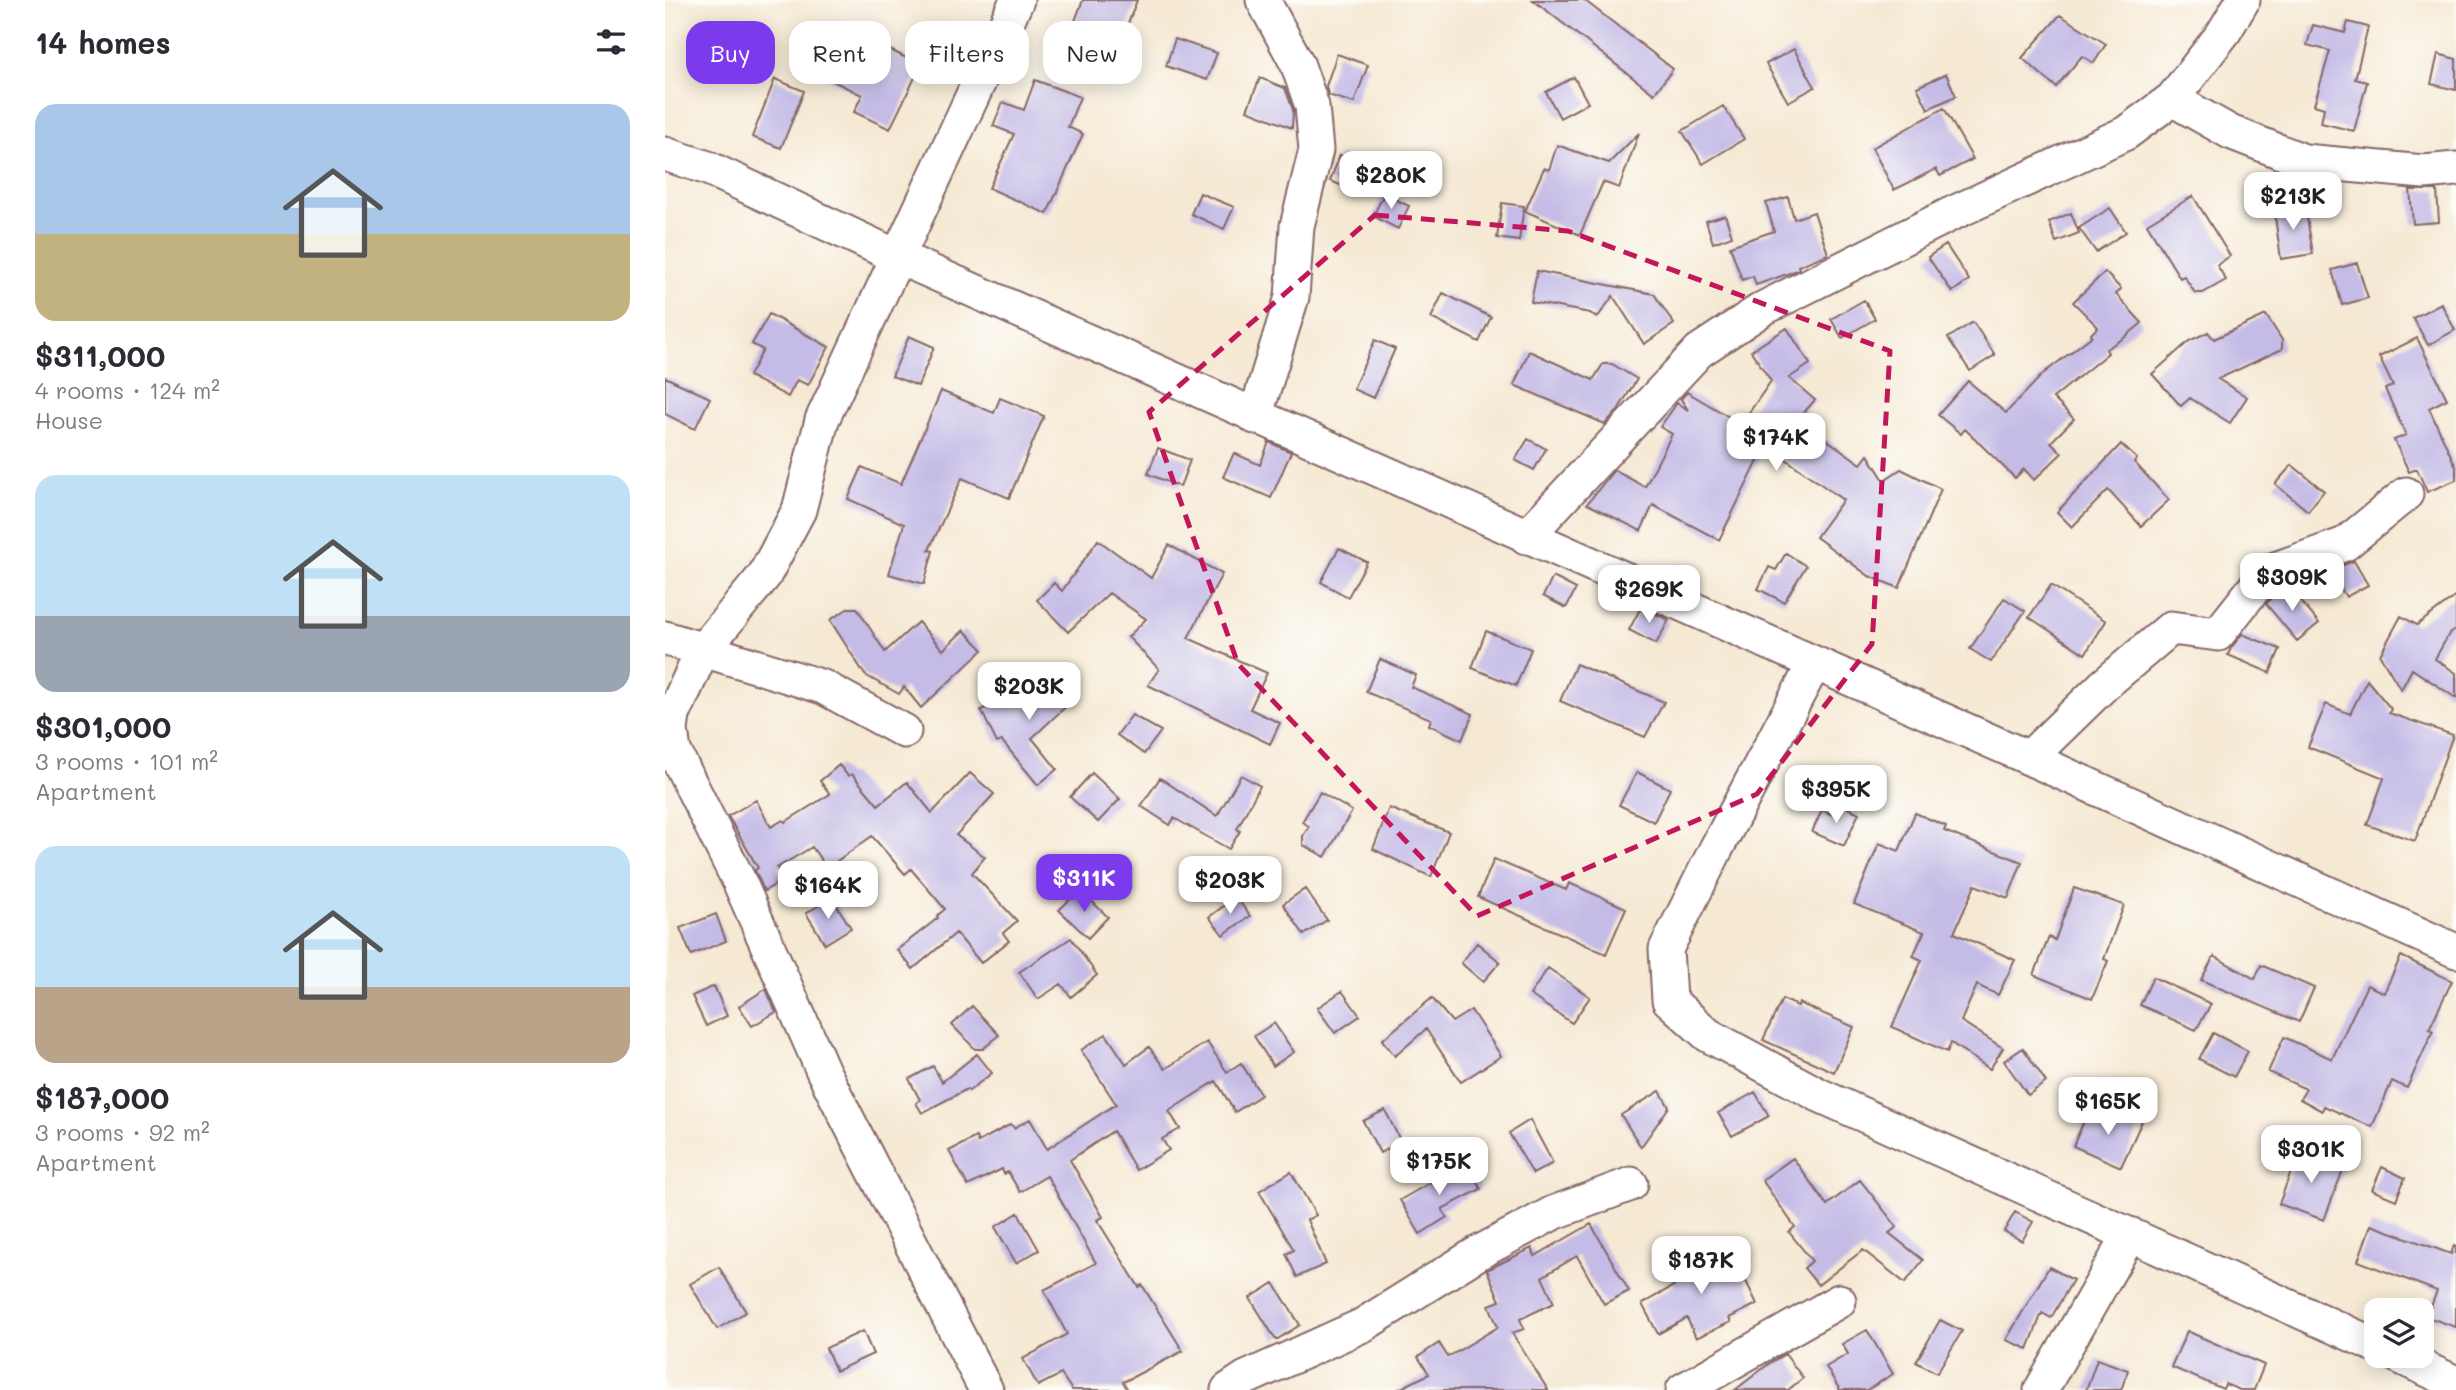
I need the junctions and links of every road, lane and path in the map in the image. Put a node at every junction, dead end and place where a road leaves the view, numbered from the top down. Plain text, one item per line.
1 (1017, 0) edge
2 (1263, 0) edge
3 (2243, 0) edge
4 (2172, 99) junction
5 (665, 154) edge
6 (2456, 169) edge
7 (898, 257) junction
8 (1255, 417) junction
9 (2406, 495) dead end
10 (1526, 537) junction
11 (665, 638) edge
12 (702, 651) junction
13 (1814, 664) junction
14 (904, 731) dead end
15 (2029, 758) junction
16 (2456, 951) edge
17 (1631, 1184) dead end
18 (2130, 1234) junction
19 (1839, 1301) dead end
20 (2364, 1340) edge
21 (2424, 1368) edge
22 (2456, 1383) edge
23 (986, 1390) edge
24 (1227, 1390) edge
25 (1683, 1390) edge
26 (2041, 1390) edge

1 - 7 street
2 - 8 street
3 - 4 street
4 - 6 street
4 - 10 street
5 - 7 street
7 - 8 street
7 - 12 street
8 - 10 street
9 - 15 street
10 - 13 street
11 - 12 street
12 - 14 street
12 - 23 street
13 - 15 street
13 - 18 street
15 - 16 street
17 - 24 street
18 - 20 street
18 - 26 street
19 - 25 street
21 - 22 street

